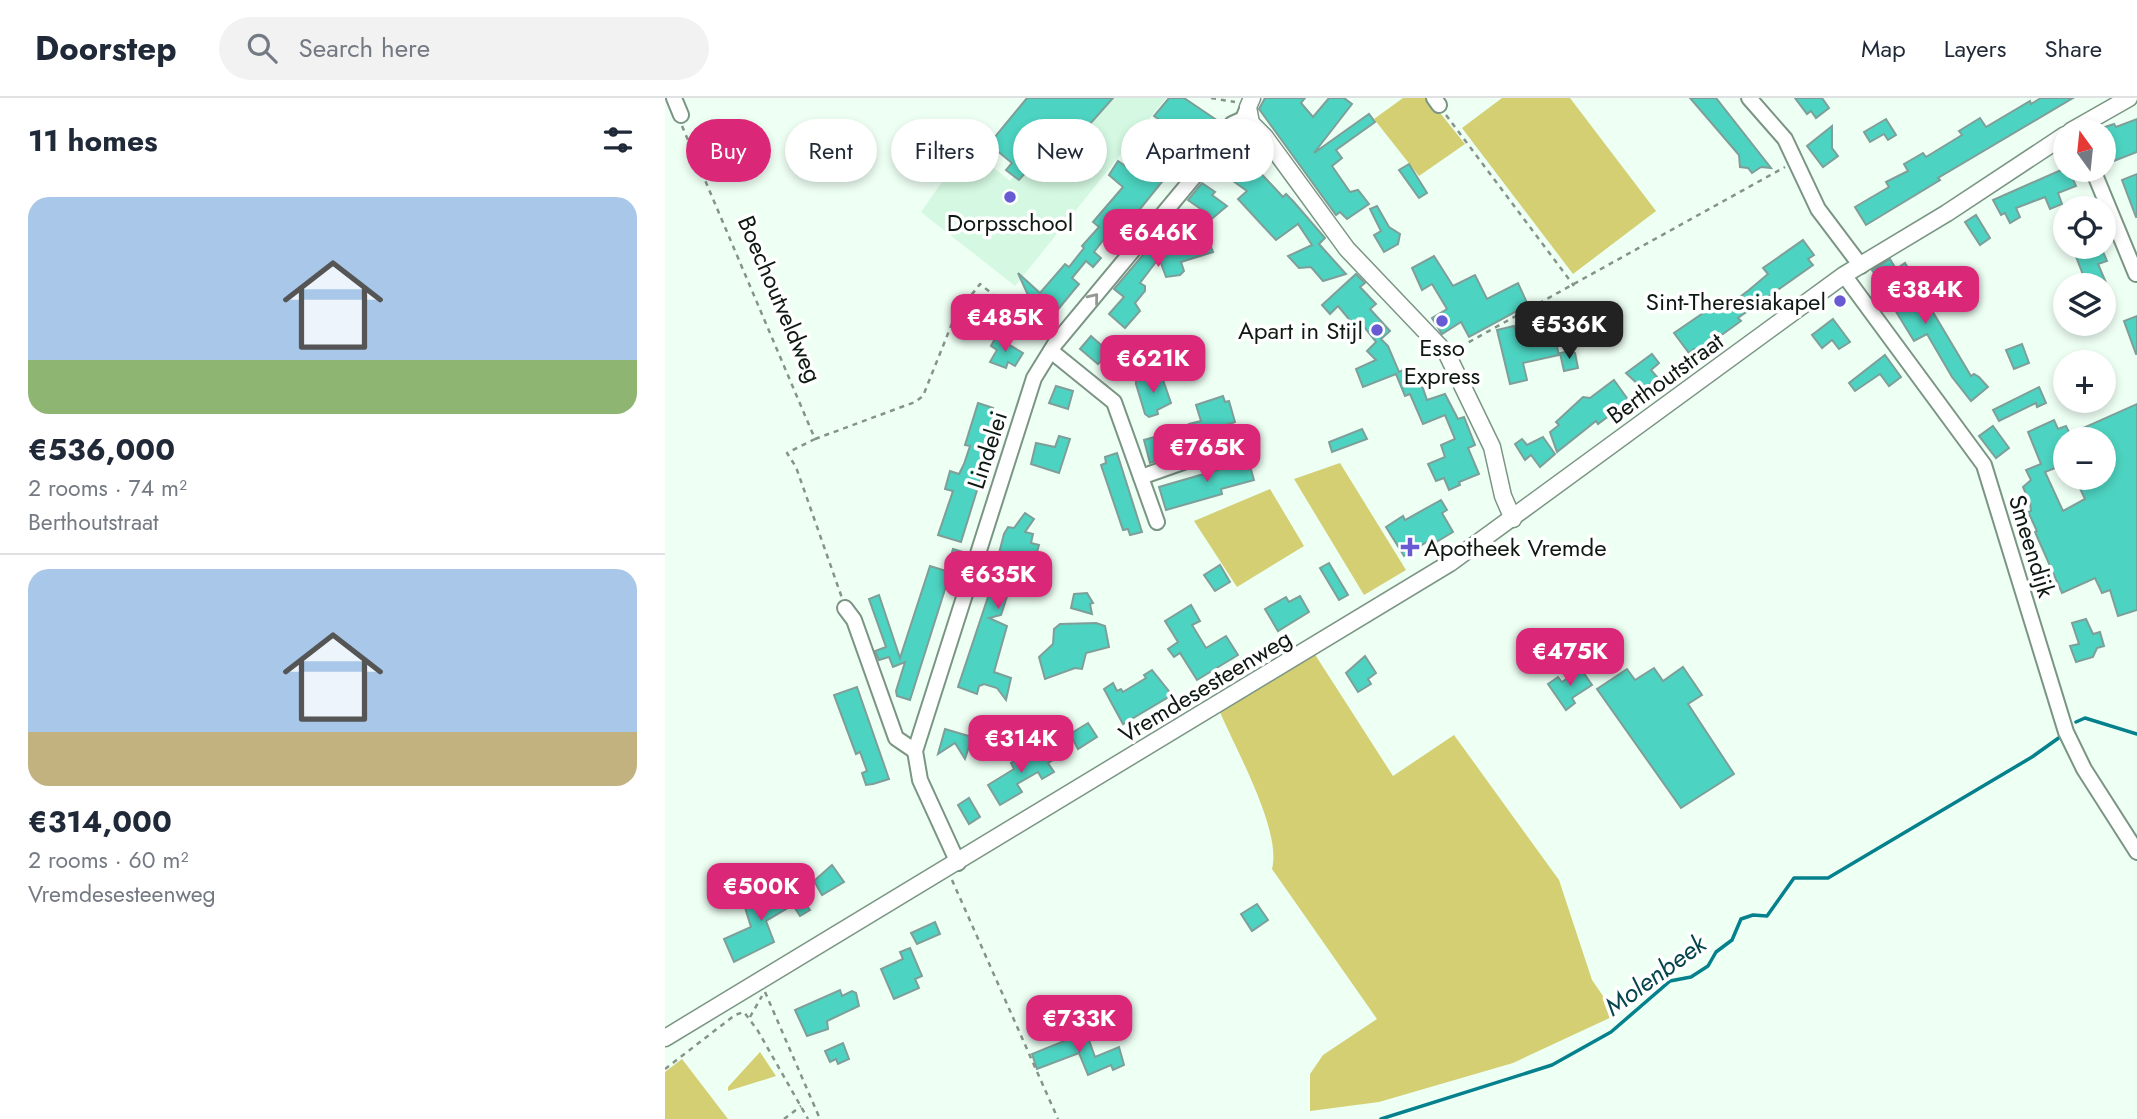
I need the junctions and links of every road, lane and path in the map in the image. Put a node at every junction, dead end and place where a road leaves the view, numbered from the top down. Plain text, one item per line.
1 (674, 98) edge
2 (1211, 98) edge
3 (1749, 98) edge
4 (2129, 98) edge
5 (1436, 101) edge
6 (1250, 102) edge
7 (681, 115) joint
8 (2094, 119) edge
9 (2053, 144) edge
10 (1797, 161) junction
11 (2098, 182) edge
12 (1861, 266) junction
13 (2137, 274) edge
14 (1844, 275) junction
15 (1574, 286) junction
16 (1053, 348) junction
17 (1447, 354) junction
18 (815, 439) junction
19 (1240, 442) dead end
20 (1141, 477) junction
21 (1513, 519) junction
22 (1157, 522) dead end
23 (845, 608) joint
24 (915, 751) junction
25 (2137, 852) edge
26 (953, 866) junction
27 (765, 990) dead end
28 (769, 1003) dead end
29 (750, 1017) junction
30 (665, 1038) edge
31 (665, 1069) edge
32 (802, 1106) junction
33 (784, 1119) edge
34 (808, 1119) edge
35 (820, 1119) edge
36 (1058, 1119) edge

1 - 7 street
2 - 6 path
3 - 10 street
4 - 8 street
5 - 15 path
16 -> 6 street, Lindelei
6 - 17 street
7 - 18 path, Boechoutveldweg
9 - 12 street
10 - 12 street
10 - 15 path
11 - 13 street
12 - 14 street, Berthoutstraat
14 - 21 street, Berthoutstraat
14 - 25 street, Smeendijk
15 - 17 path
16 - 18 path
16 - 20 street
16 - 24 street, Lindelei
17 - 21 street
18 - 23 path
19 - 20 street
20 - 22 street
21 - 26 street, Vremdesesteenweg
23 - 24 street
24 - 26 street, Lindelei
26 - 30 street, Vremdesesteenweg
26 - 36 path
27 - 29 path
28 - 35 path
29 - 31 path
29 - 32 path
32 - 33 path
32 - 34 path

